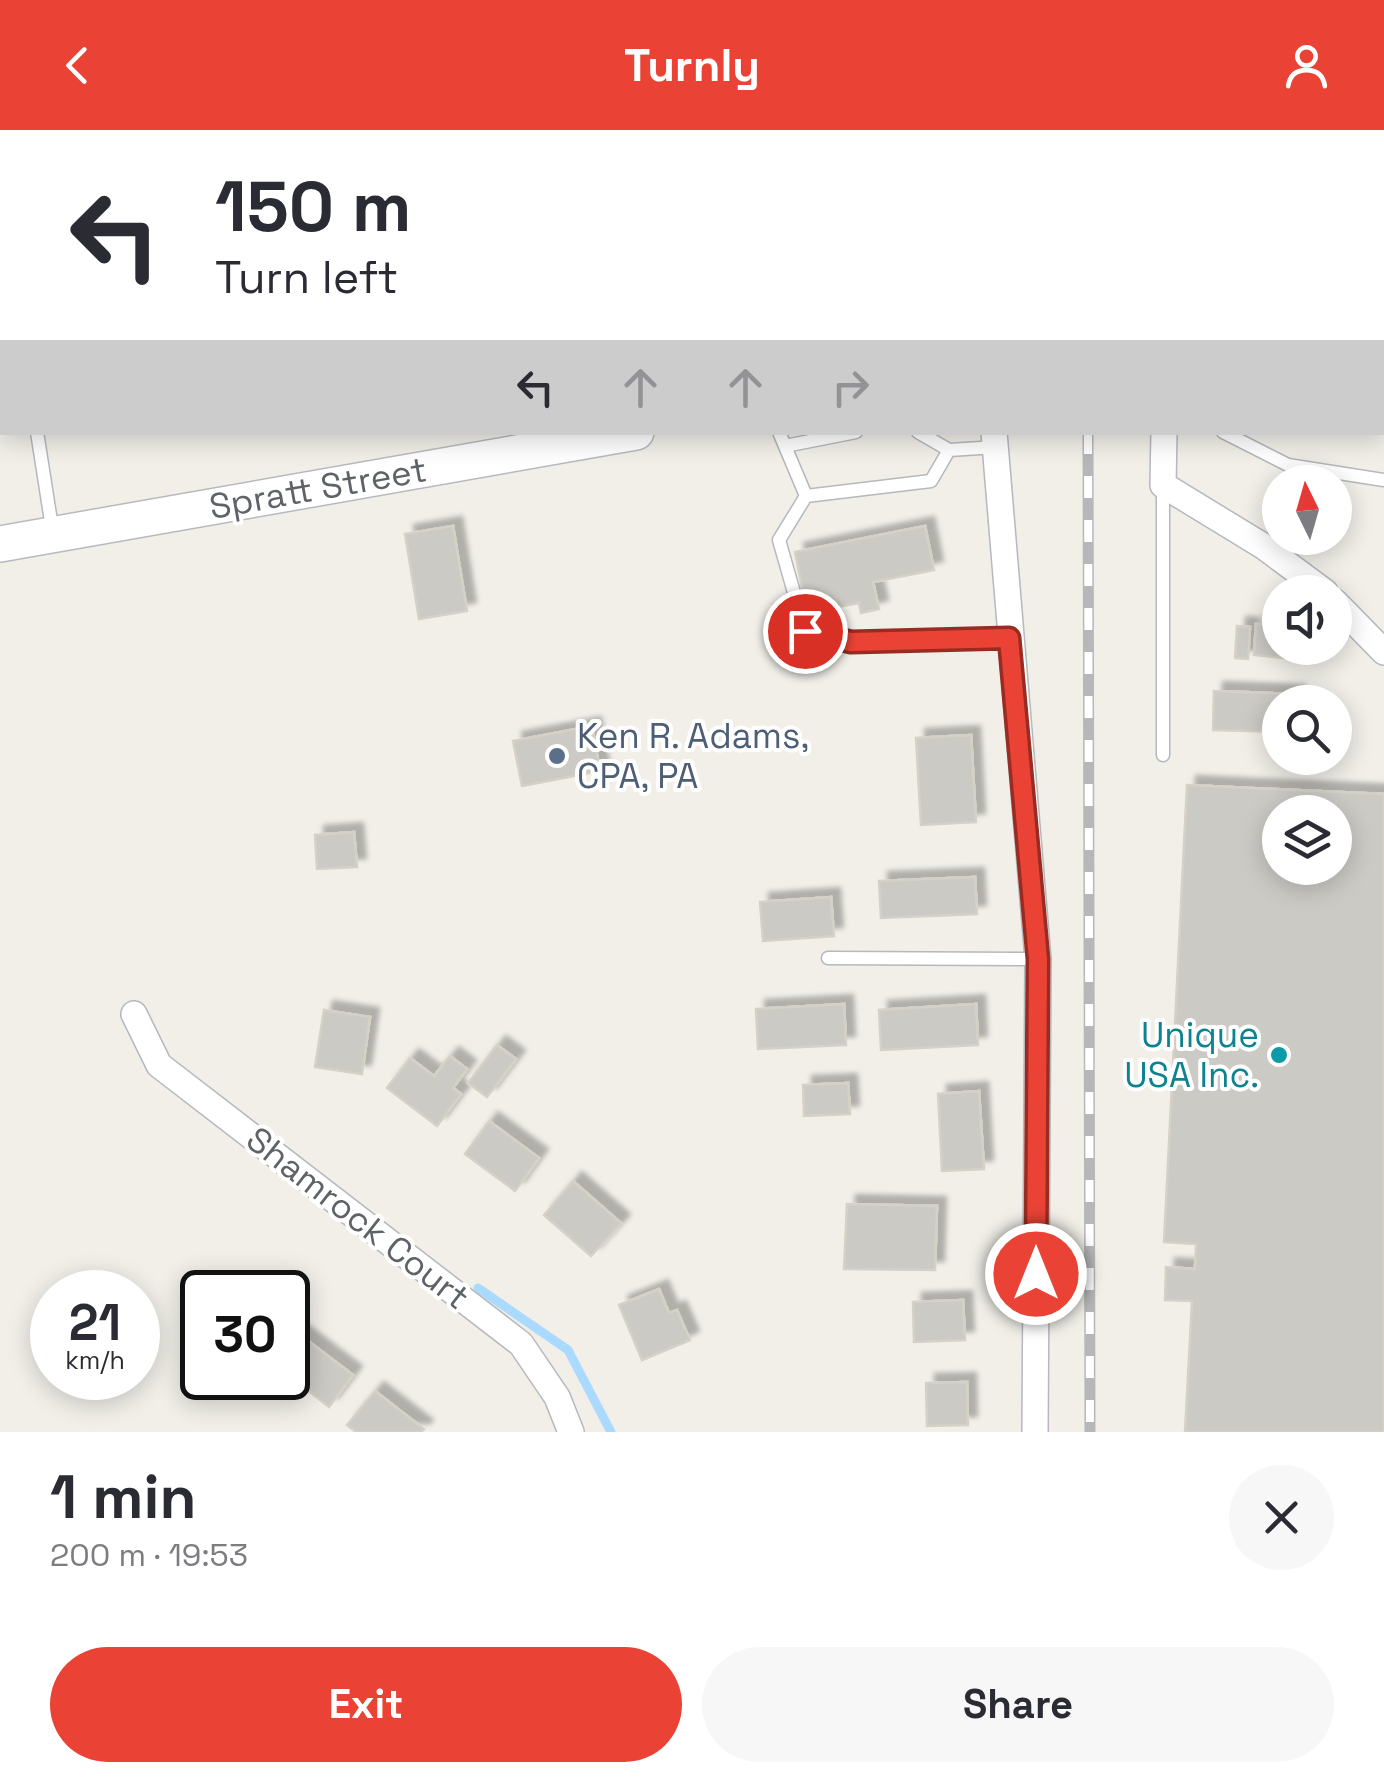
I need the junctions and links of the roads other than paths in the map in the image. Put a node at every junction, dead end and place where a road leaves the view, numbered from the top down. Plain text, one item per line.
1 (37, 435) edge
2 (619, 435) edge
3 (824, 435) edge
4 (923, 435) edge
5 (1164, 435) edge
6 (1229, 435) edge
7 (782, 439) edge
8 (995, 440) edge
9 (949, 450) junction
10 (1384, 480) edge
11 (1164, 485) junction
12 (806, 496) junction
13 (53, 534) junction
14 (0, 544) edge
15 (1303, 575) edge
16 (1352, 619) edge
17 (1009, 638) junction
18 (1384, 652) edge
19 (1163, 755) dead end
20 (828, 958) dead end
21 (1038, 959) junction
22 (134, 1014) dead end
23 (571, 1432) edge
24 (1035, 1432) edge

1 - 13 lane
2 - 13 main road, Spratt Street
3 - 7 lane
4 - 9 lane
5 - 11 street
6 - 10 lane
7 - 12 lane
8 - 9 lane
8 - 17 street
9 - 12 lane
11 - 15 street
11 - 19 lane
12 - 17 lane
13 - 14 main road, Spratt Street
16 - 18 street
17 - 21 street
20 - 21 lane
21 - 24 street
22 - 23 street, Shamrock Court

